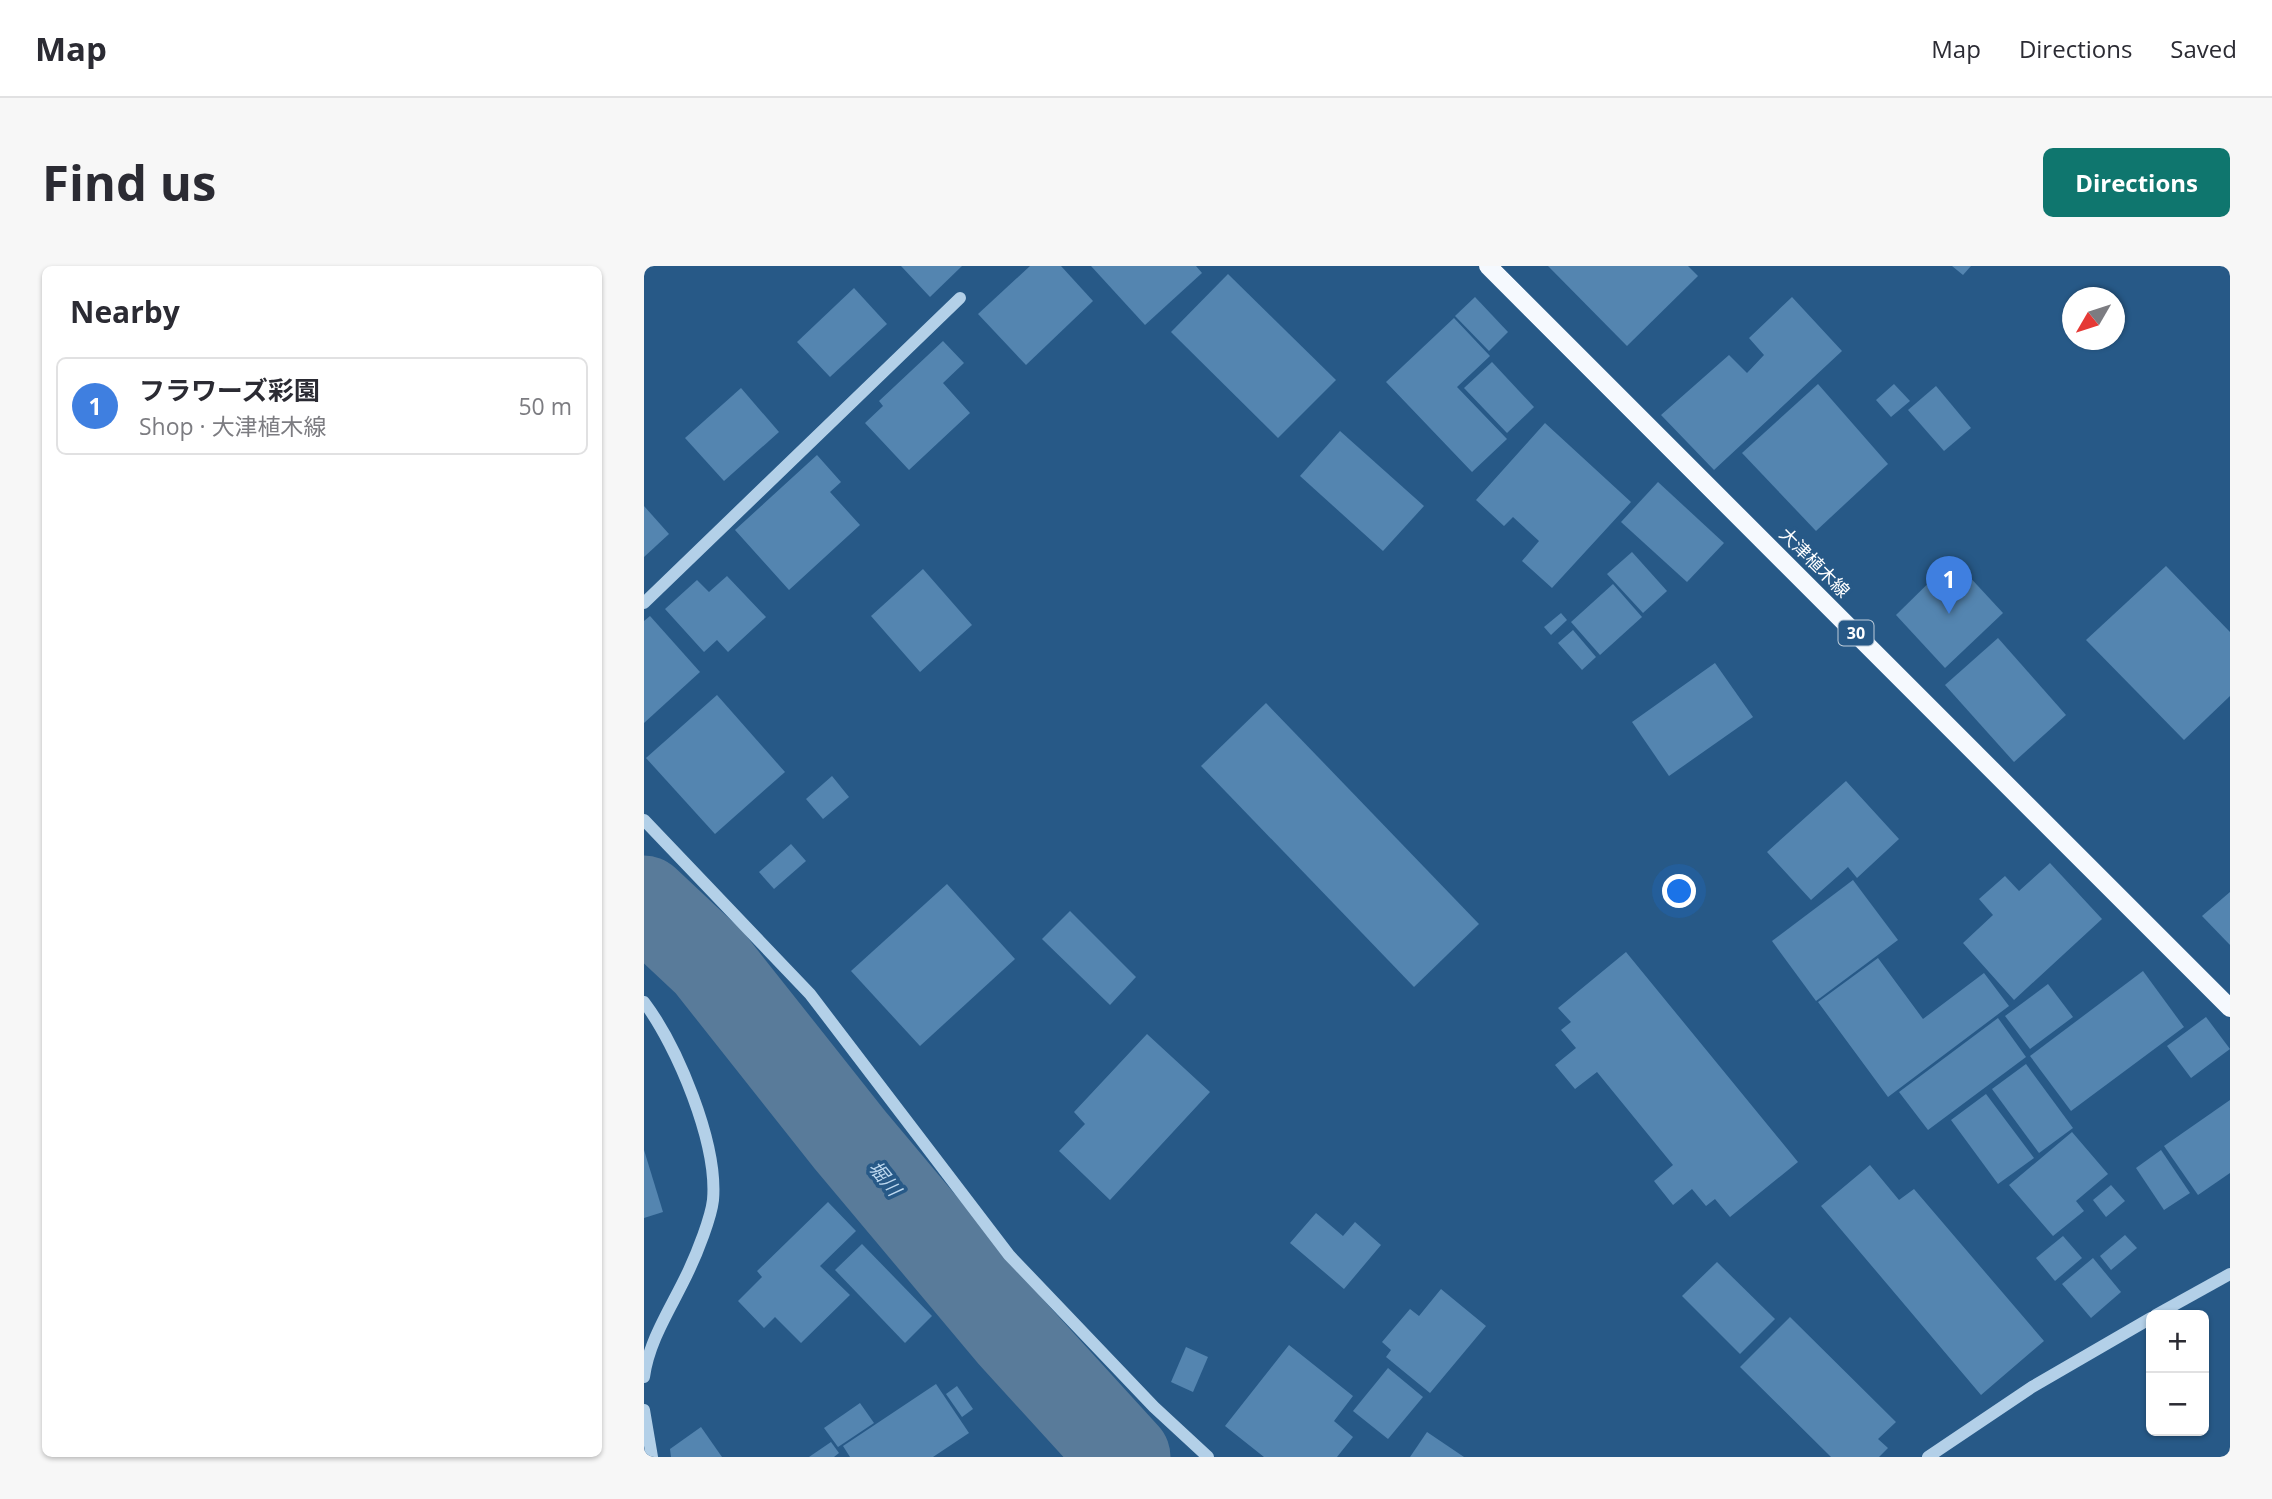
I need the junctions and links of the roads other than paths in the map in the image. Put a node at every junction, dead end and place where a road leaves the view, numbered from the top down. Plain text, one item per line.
1 (1488, 266) edge
2 (960, 298) dead end
3 (644, 603) edge
4 (644, 820) edge
5 (644, 1002) edge
6 (2230, 1008) edge
7 (2230, 1274) edge
8 (2165, 1310) edge
9 (2146, 1321) edge
10 (644, 1377) edge
11 (644, 1410) edge
12 (652, 1457) edge
13 (1208, 1457) edge
14 (1928, 1457) edge

1 - 6 main road, 大津植木線 / 30
2 - 3 street
4 - 13 street
5 - 10 street
7 - 8 street
9 - 14 street
11 - 12 street

